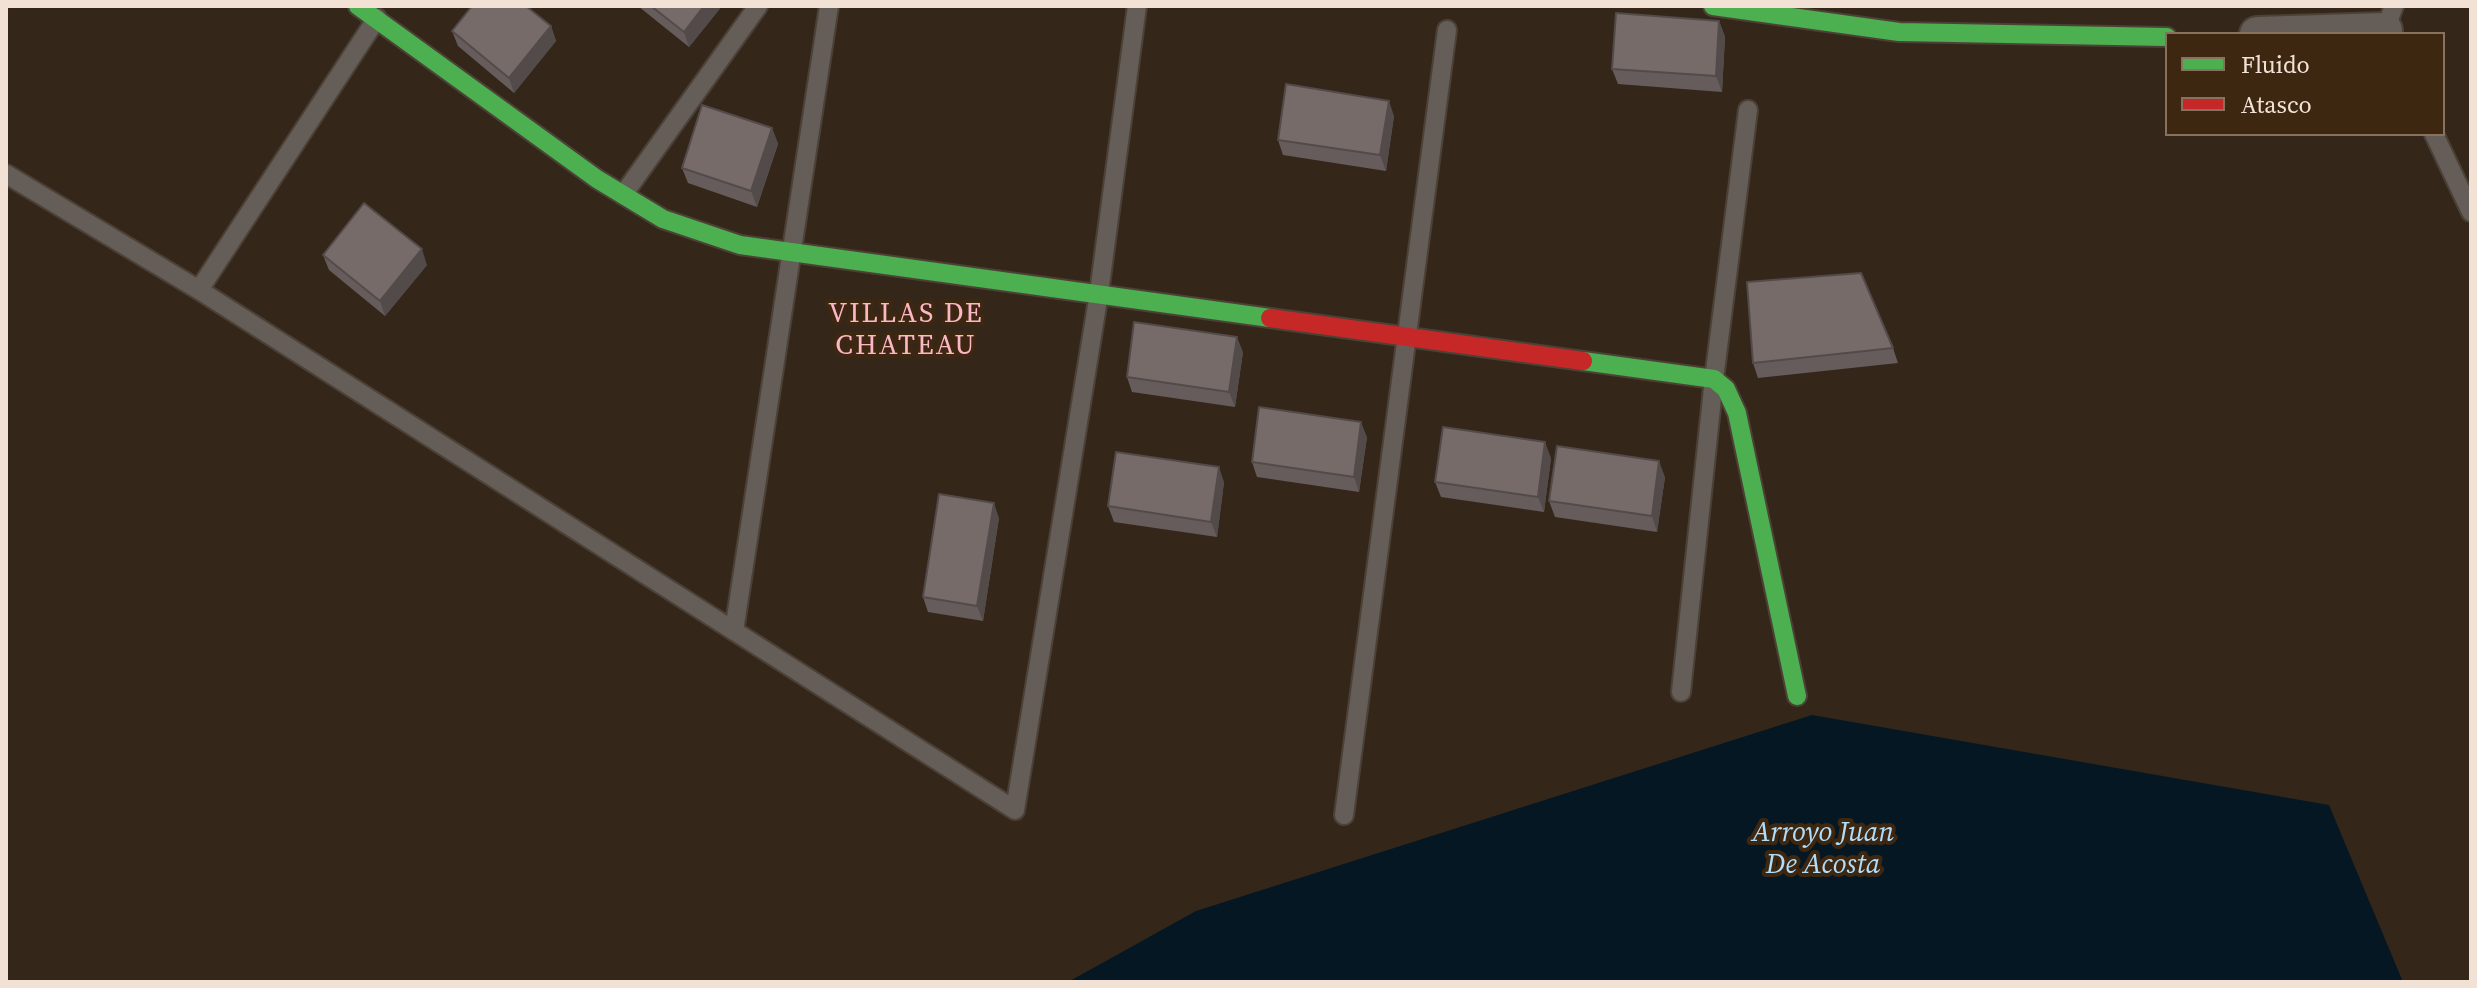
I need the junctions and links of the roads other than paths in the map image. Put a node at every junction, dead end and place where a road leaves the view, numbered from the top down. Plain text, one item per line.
1 (358, 6) edge
2 (758, 6) edge
3 (829, 6) edge
4 (1137, 6) edge
5 (1713, 6) edge
6 (381, 13) edge
7 (2389, 23) edge
8 (1447, 30) dead end
9 (2281, 32) edge
10 (2165, 37) edge
11 (1748, 110) dead end
12 (2435, 136) edge
13 (6, 174) edge
14 (623, 195) junction
15 (2471, 212) edge
16 (793, 251) junction
17 (199, 290) junction
18 (1099, 293) junction
19 (1408, 338) junction
20 (1714, 379) junction
21 (734, 631) junction
22 (1681, 692) dead end
23 (1797, 696) dead end
24 (1344, 815) dead end

1 - 6 street
2 - 14 lane
3 - 16 lane
4 - 18 lane
5 - 10 street
6 - 14 street
6 - 17 lane
7 - 9 street
8 - 19 lane
11 - 20 lane
12 - 15 lane
13 - 17 lane
14 - 16 street
16 - 18 street
16 - 21 lane
17 - 21 lane
18 - 19 street
18 - 21 lane
19 - 20 street
19 - 24 lane
20 - 22 lane
20 - 23 street

